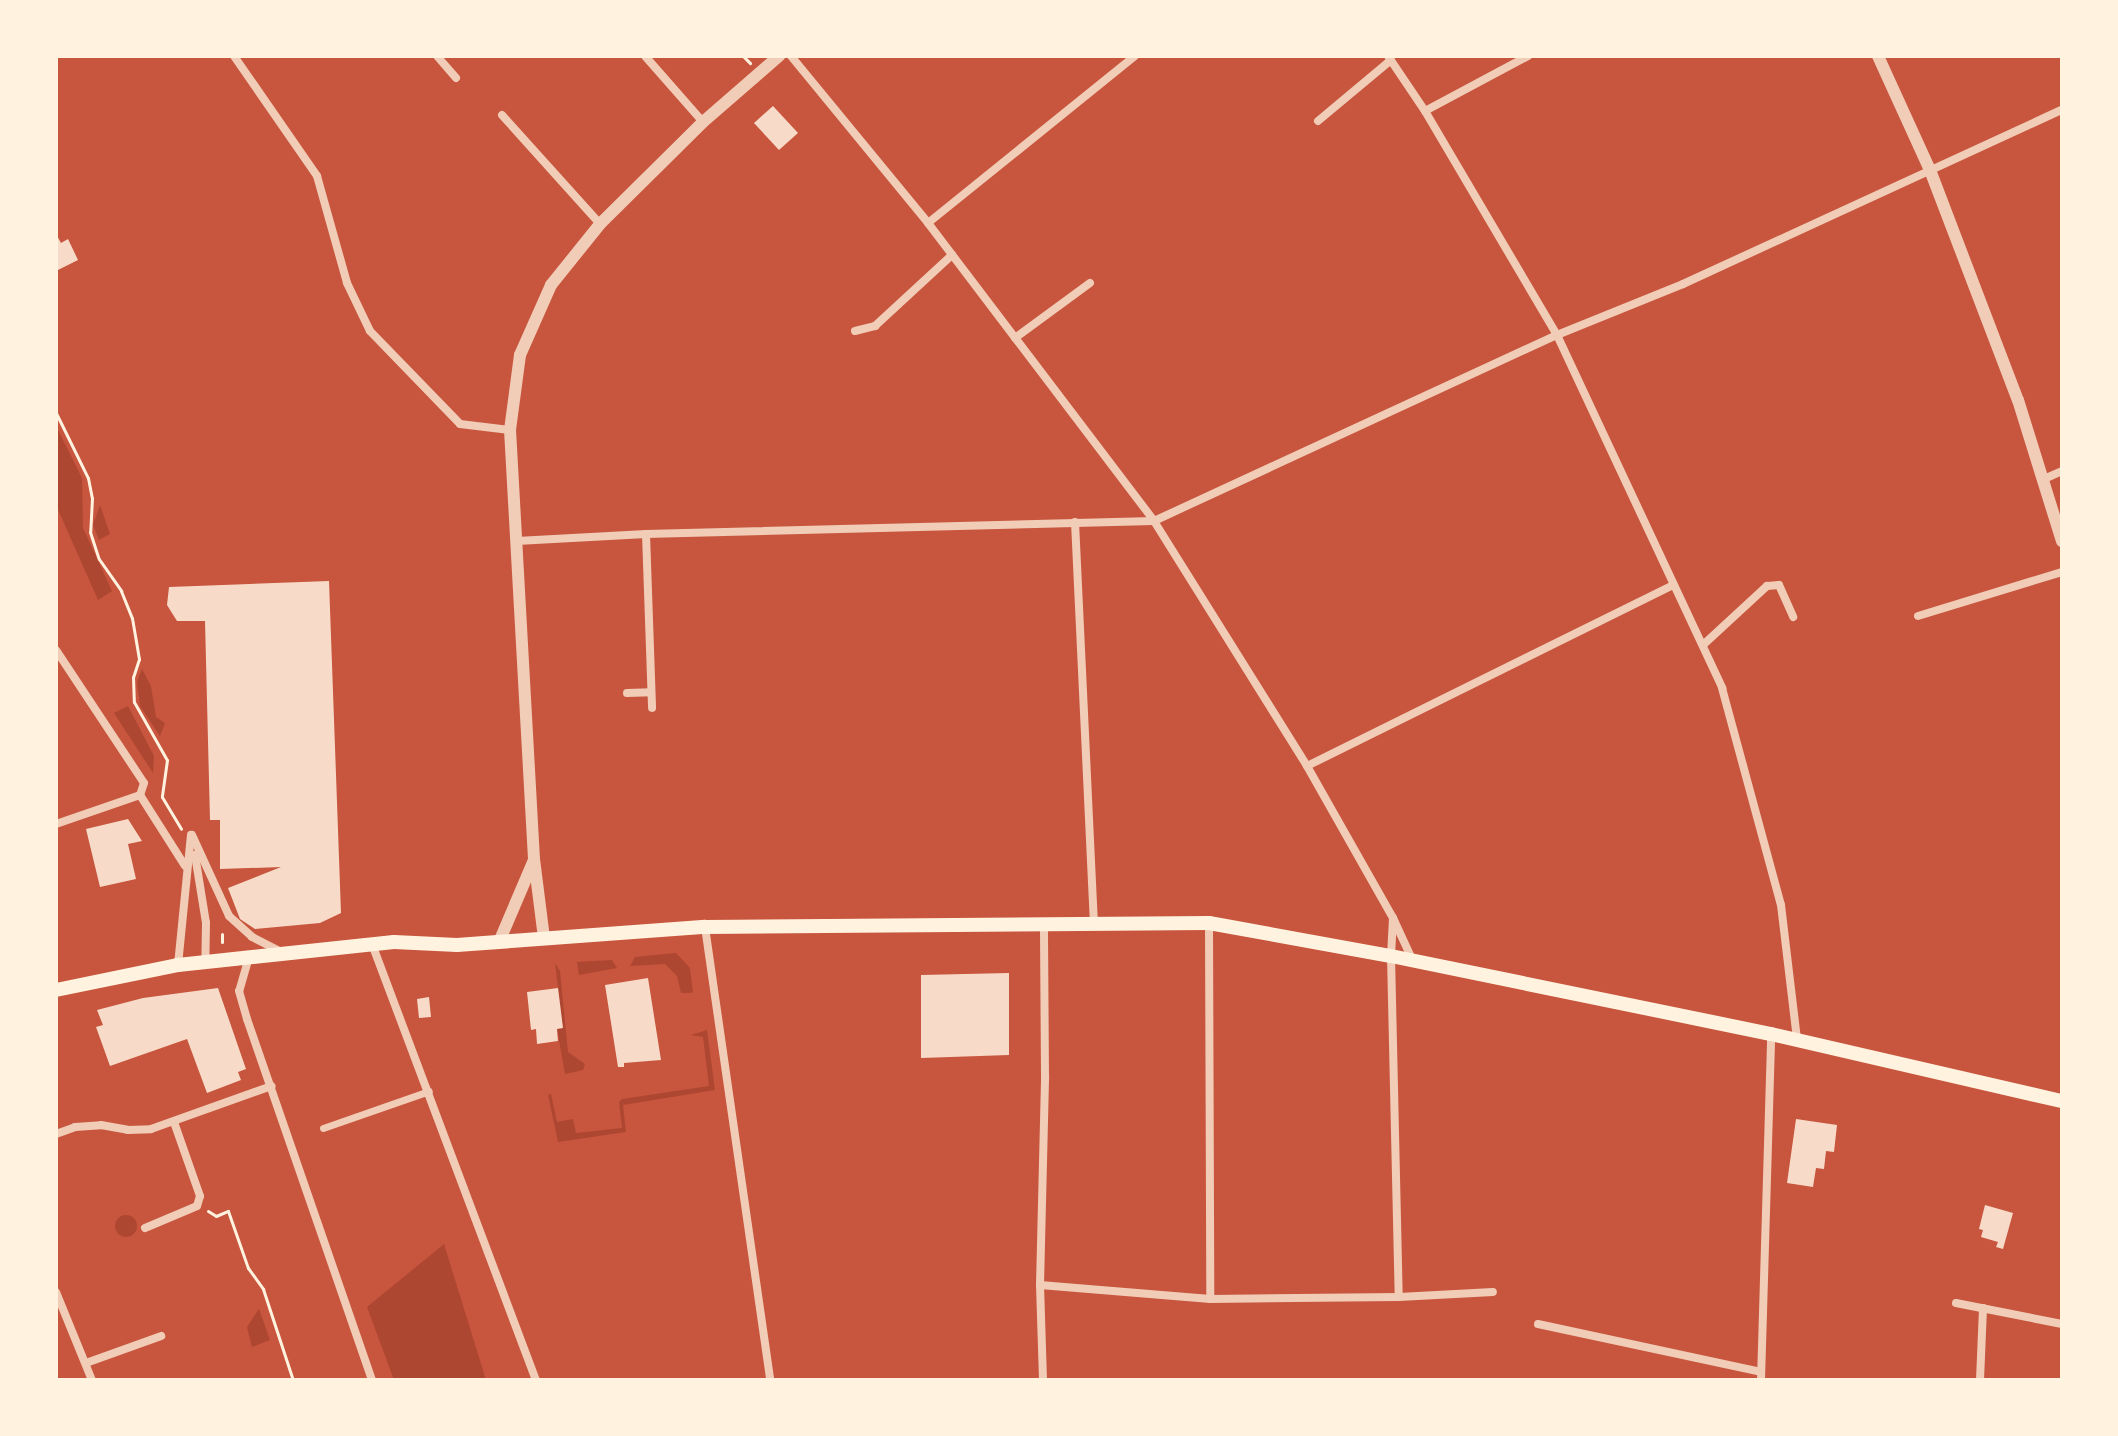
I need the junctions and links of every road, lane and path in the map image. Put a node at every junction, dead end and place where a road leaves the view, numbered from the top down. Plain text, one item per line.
1 (234, 56) edge
2 (437, 56) edge
3 (645, 56) edge
4 (779, 56) edge
5 (791, 56) edge
6 (1135, 56) edge
7 (1528, 56) edge
8 (1878, 56) edge
9 (1390, 58) edge
10 (456, 78) dead end
11 (2062, 110) edge
12 (1425, 111) junction
13 (502, 115) dead end
14 (1318, 121) dead end
15 (703, 122) junction
16 (1930, 170) junction
17 (928, 223) junction
18 (600, 224) junction
19 (952, 255) junction
20 (1090, 283) dead end
21 (855, 331) dead end
22 (1557, 335) junction
23 (1015, 338) junction
24 (56, 413) edge
25 (510, 430) junction
26 (2062, 471) edge
27 (2044, 479) junction
28 (1154, 521) junction
29 (1075, 522) junction
30 (646, 534) junction
31 (517, 541) junction
32 (2062, 541) edge
33 (2062, 572) edge
34 (1673, 585) junction
35 (1918, 616) dead end
36 (1793, 617) dead end
37 (1703, 645) junction
38 (56, 650) edge
39 (651, 692) junction
40 (627, 693) dead end
41 (652, 708) dead end
42 (1307, 766) junction
43 (140, 795) junction
44 (56, 824) edge
45 (192, 835) junction
46 (534, 859) junction
47 (186, 867) junction
48 (1393, 918) junction
49 (1209, 923) junction
50 (1044, 926) junction
51 (1094, 926) junction
52 (705, 927) junction
53 (544, 938) junction
54 (499, 942) junction
55 (372, 944) junction
56 (281, 952) junction
57 (1391, 956) junction
58 (249, 957) junction
59 (1413, 960) junction
60 (205, 962) junction
61 (178, 965) junction
62 (56, 990) edge
63 (1771, 1034) junction
64 (1797, 1040) junction
65 (272, 1086) junction
66 (429, 1091) junction
67 (2062, 1101) edge
68 (174, 1122) junction
69 (323, 1128) dead end
70 (56, 1134) edge
71 (197, 1206) junction
72 (145, 1228) dead end
73 (1040, 1285) junction
74 (56, 1292) edge
75 (1493, 1292) dead end
76 (1399, 1297) junction
77 (1210, 1299) junction
78 (1956, 1303) dead end
79 (1983, 1308) junction
80 (1538, 1324) dead end
81 (2062, 1324) edge
82 (161, 1336) dead end
83 (86, 1363) junction
84 (1761, 1376) edge
85 (92, 1380) edge
86 (293, 1380) edge
87 (372, 1380) edge
88 (536, 1380) edge
89 (770, 1380) edge
90 (1043, 1380) edge
91 (1980, 1380) edge

1 - 25 street
2 - 10 street
3 - 15 street
4 - 15 street
5 - 17 street
6 - 17 street
7 - 12 street
8 - 16 street
9 - 12 street
9 - 14 street
11 - 16 street
12 - 22 street
13 - 18 street
15 - 18 street
16 - 22 street
16 - 27 street
17 - 19 street
18 - 25 street
19 - 21 street
19 - 23 street
20 - 23 street
22 - 28 street
22 - 34 street
23 - 28 street
24 - 45 path
25 - 31 street
26 - 27 street
27 - 32 street
28 - 29 street
28 - 42 street
29 - 30 street
29 - 51 street
30 - 31 street
30 - 39 street
31 - 46 street
33 - 35 street
34 - 37 street
34 - 42 street
36 - 37 street
37 - 64 street
38 - 43 street
39 - 40 street
39 - 41 street
42 - 48 street
43 - 44 street
43 - 47 street
45 - 47 street
45 - 56 street
45 - 60 street
46 - 53 street
46 - 54 street
47 - 61 street
48 - 57 street
48 - 59 street
49 - 51 main road
49 - 57 main road
49 - 77 street
50 - 51 main road
50 - 52 main road
50 - 73 street
52 - 53 main road
52 - 89 street
53 - 54 main road
54 - 55 main road
55 - 56 main road
55 - 66 street
56 - 58 main road
57 - 59 main road
57 - 76 street
58 - 60 main road
58 - 65 street
59 - 63 main road
60 - 61 main road
61 - 62 main road
63 - 64 main road
63 - 84 street
64 - 67 main road
65 - 68 street
65 - 87 street
66 - 69 street
66 - 88 street
68 - 70 street
68 - 71 street
71 - 72 street
71 - 86 path
73 - 77 street
73 - 90 street
74 - 83 street
75 - 76 street
76 - 77 street
78 - 79 street
79 - 81 street
79 - 91 street
80 - 84 street
82 - 83 street
83 - 85 street

